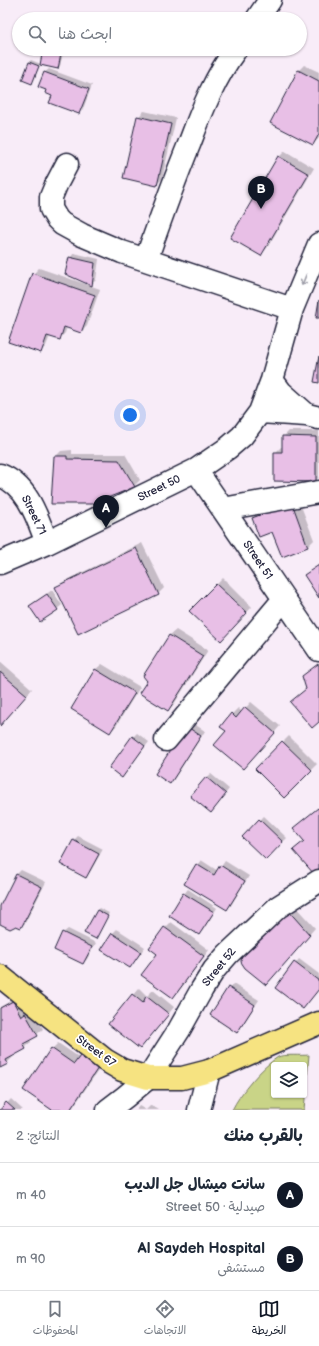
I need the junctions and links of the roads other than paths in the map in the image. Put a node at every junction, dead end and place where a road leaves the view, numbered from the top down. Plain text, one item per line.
1 (270, 0) edge
2 (262, 12) edge
3 (232, 56) edge
4 (67, 164) dead end
5 (319, 244) edge
6 (146, 260) junction
7 (292, 309) junction
8 (272, 380) junction
9 (260, 412) junction
10 (313, 416) edge
11 (196, 470) junction
12 (0, 475) edge
13 (319, 492) edge
14 (223, 509) junction
15 (47, 543) junction
16 (0, 563) edge
17 (284, 599) junction
18 (319, 650) edge
19 (166, 740) dead end
20 (319, 881) edge
21 (0, 976) edge
22 (319, 1023) edge
23 (209, 1071) junction
24 (148, 1078) junction
25 (108, 1110) edge
26 (199, 1110) edge

1 - 2 street
3 - 6 street
4 - 6 street
5 -> 7 street, Street 50
6 - 7 street
7 - 8 street, Street 50
8 - 9 street, Street 50
8 - 10 street
9 - 10 street
9 - 11 street, Street 50
11 - 14 street, Street 51
11 - 15 street, Street 50
12 - 15 street, Street 71
13 - 14 street
14 - 17 street, Street 51
15 - 16 street, Street 50
17 - 18 street, Street 51
17 - 19 street
20 - 24 street, Street 52
21 - 24 main road, Street 67
22 - 23 main road, Street 67
23 - 24 main road, Street 67
23 - 26 street
24 - 25 street, Street 52

